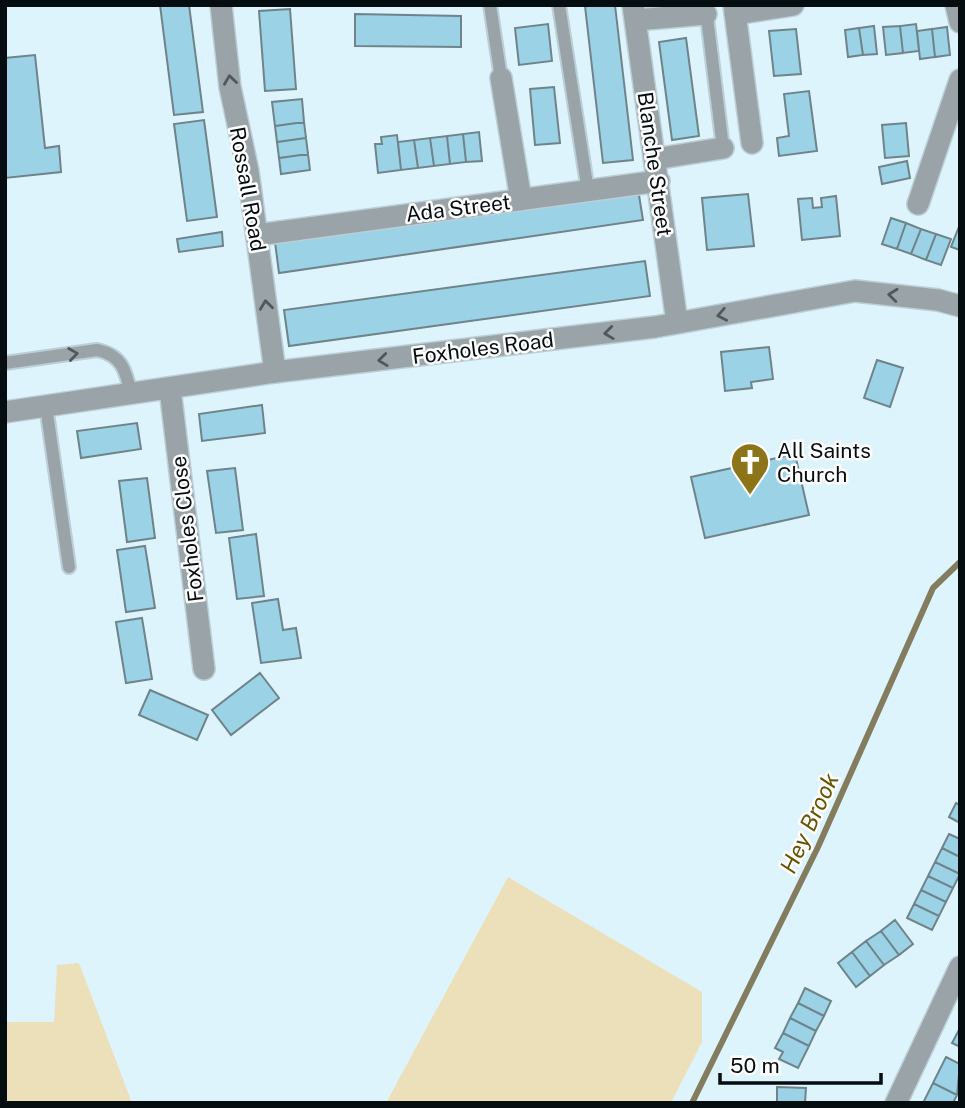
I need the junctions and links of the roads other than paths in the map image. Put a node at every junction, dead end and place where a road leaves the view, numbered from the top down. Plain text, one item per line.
1 (221, 5) edge
2 (490, 5) edge
3 (559, 5) edge
4 (793, 5) edge
5 (956, 5) edge
6 (735, 9) edge
7 (706, 10) edge
8 (634, 13) edge
9 (960, 22) edge
10 (501, 78) joint
11 (960, 80) edge
12 (752, 142) dead end
13 (723, 148) joint
14 (656, 159) junction
15 (659, 181) junction
16 (588, 191) junction
17 (520, 200) junction
18 (918, 204) dead end
19 (257, 235) junction
20 (960, 306) edge
21 (677, 323) junction
22 (5, 363) edge
23 (275, 372) junction
24 (170, 389) junction
25 (131, 394) junction
26 (46, 406) junction
27 (5, 412) edge
28 (69, 567) dead end
29 (204, 669) dead end
30 (960, 967) edge
31 (896, 1103) edge

19 -> 1 street, Rossall Road
2 - 10 lane
3 - 16 lane
4 - 6 street
5 - 9 street
6 - 12 street
7 - 8 street
7 - 13 lane
8 - 14 street, Blanche Street
10 - 17 street
11 - 18 street
13 - 14 street
14 - 15 street, Blanche Street
15 - 16 street, Ada Street
15 - 21 street, Blanche Street
16 - 17 street, Ada Street
17 - 19 street, Ada Street
23 -> 19 street, Rossall Road
20 -> 21 street, Foxholes Road
21 -> 23 street, Foxholes Road
22 -> 25 lane
23 - 24 street, Foxholes Road
24 - 25 street, Foxholes Road
24 - 29 street, Foxholes Close
25 - 26 street, Foxholes Road
26 - 27 street, Foxholes Road
26 - 28 lane
30 - 31 street

